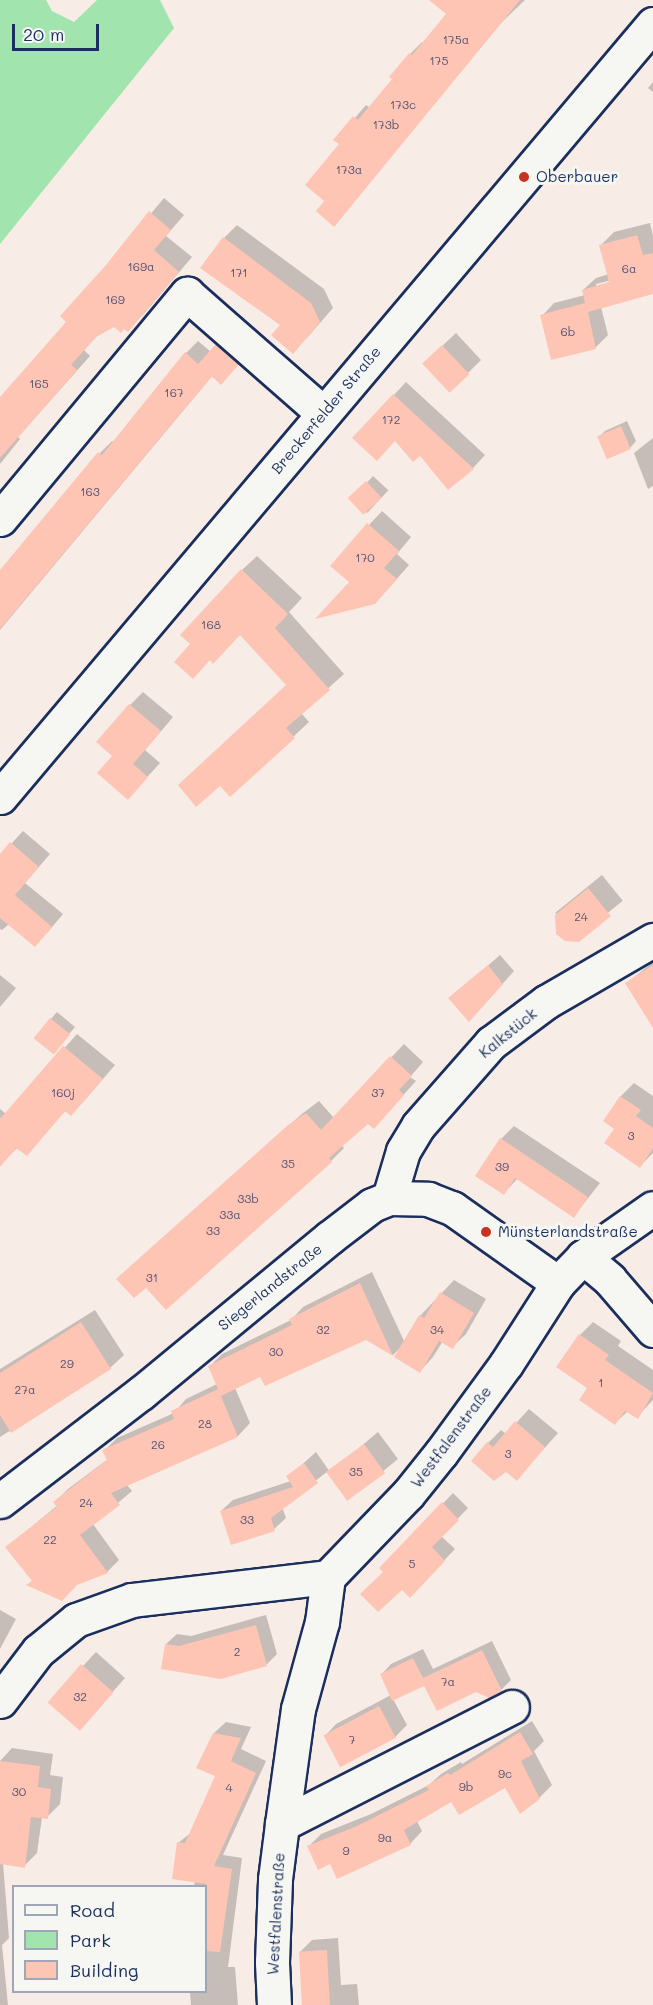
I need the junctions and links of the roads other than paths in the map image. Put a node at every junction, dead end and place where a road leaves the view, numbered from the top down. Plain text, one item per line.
1 (653, 24) edge
2 (323, 413) junction
3 (0, 519) edge
4 (0, 797) edge
5 (653, 940) edge
6 (389, 1198) junction
7 (653, 1208) edge
8 (583, 1257) junction
9 (558, 1283) junction
10 (653, 1329) edge
11 (0, 1501) edge
12 (328, 1577) junction
13 (0, 1701) edge
14 (512, 1707) dead end
15 (282, 1824) junction
16 (274, 2005) edge

1 - 2 street, Breckerfelder Straße
2 - 3 street
2 - 4 street, Breckerfelder Straße
5 - 6 street, Kalkstück
6 - 9 street, Siegerlandstraße
6 - 11 street, Siegerlandstraße
7 - 8 street
8 - 9 street
8 - 10 street
9 - 12 street, Westfalenstraße
12 - 13 street
12 - 15 street, Westfalenstraße
14 - 15 street
15 - 16 street, Westfalenstraße

